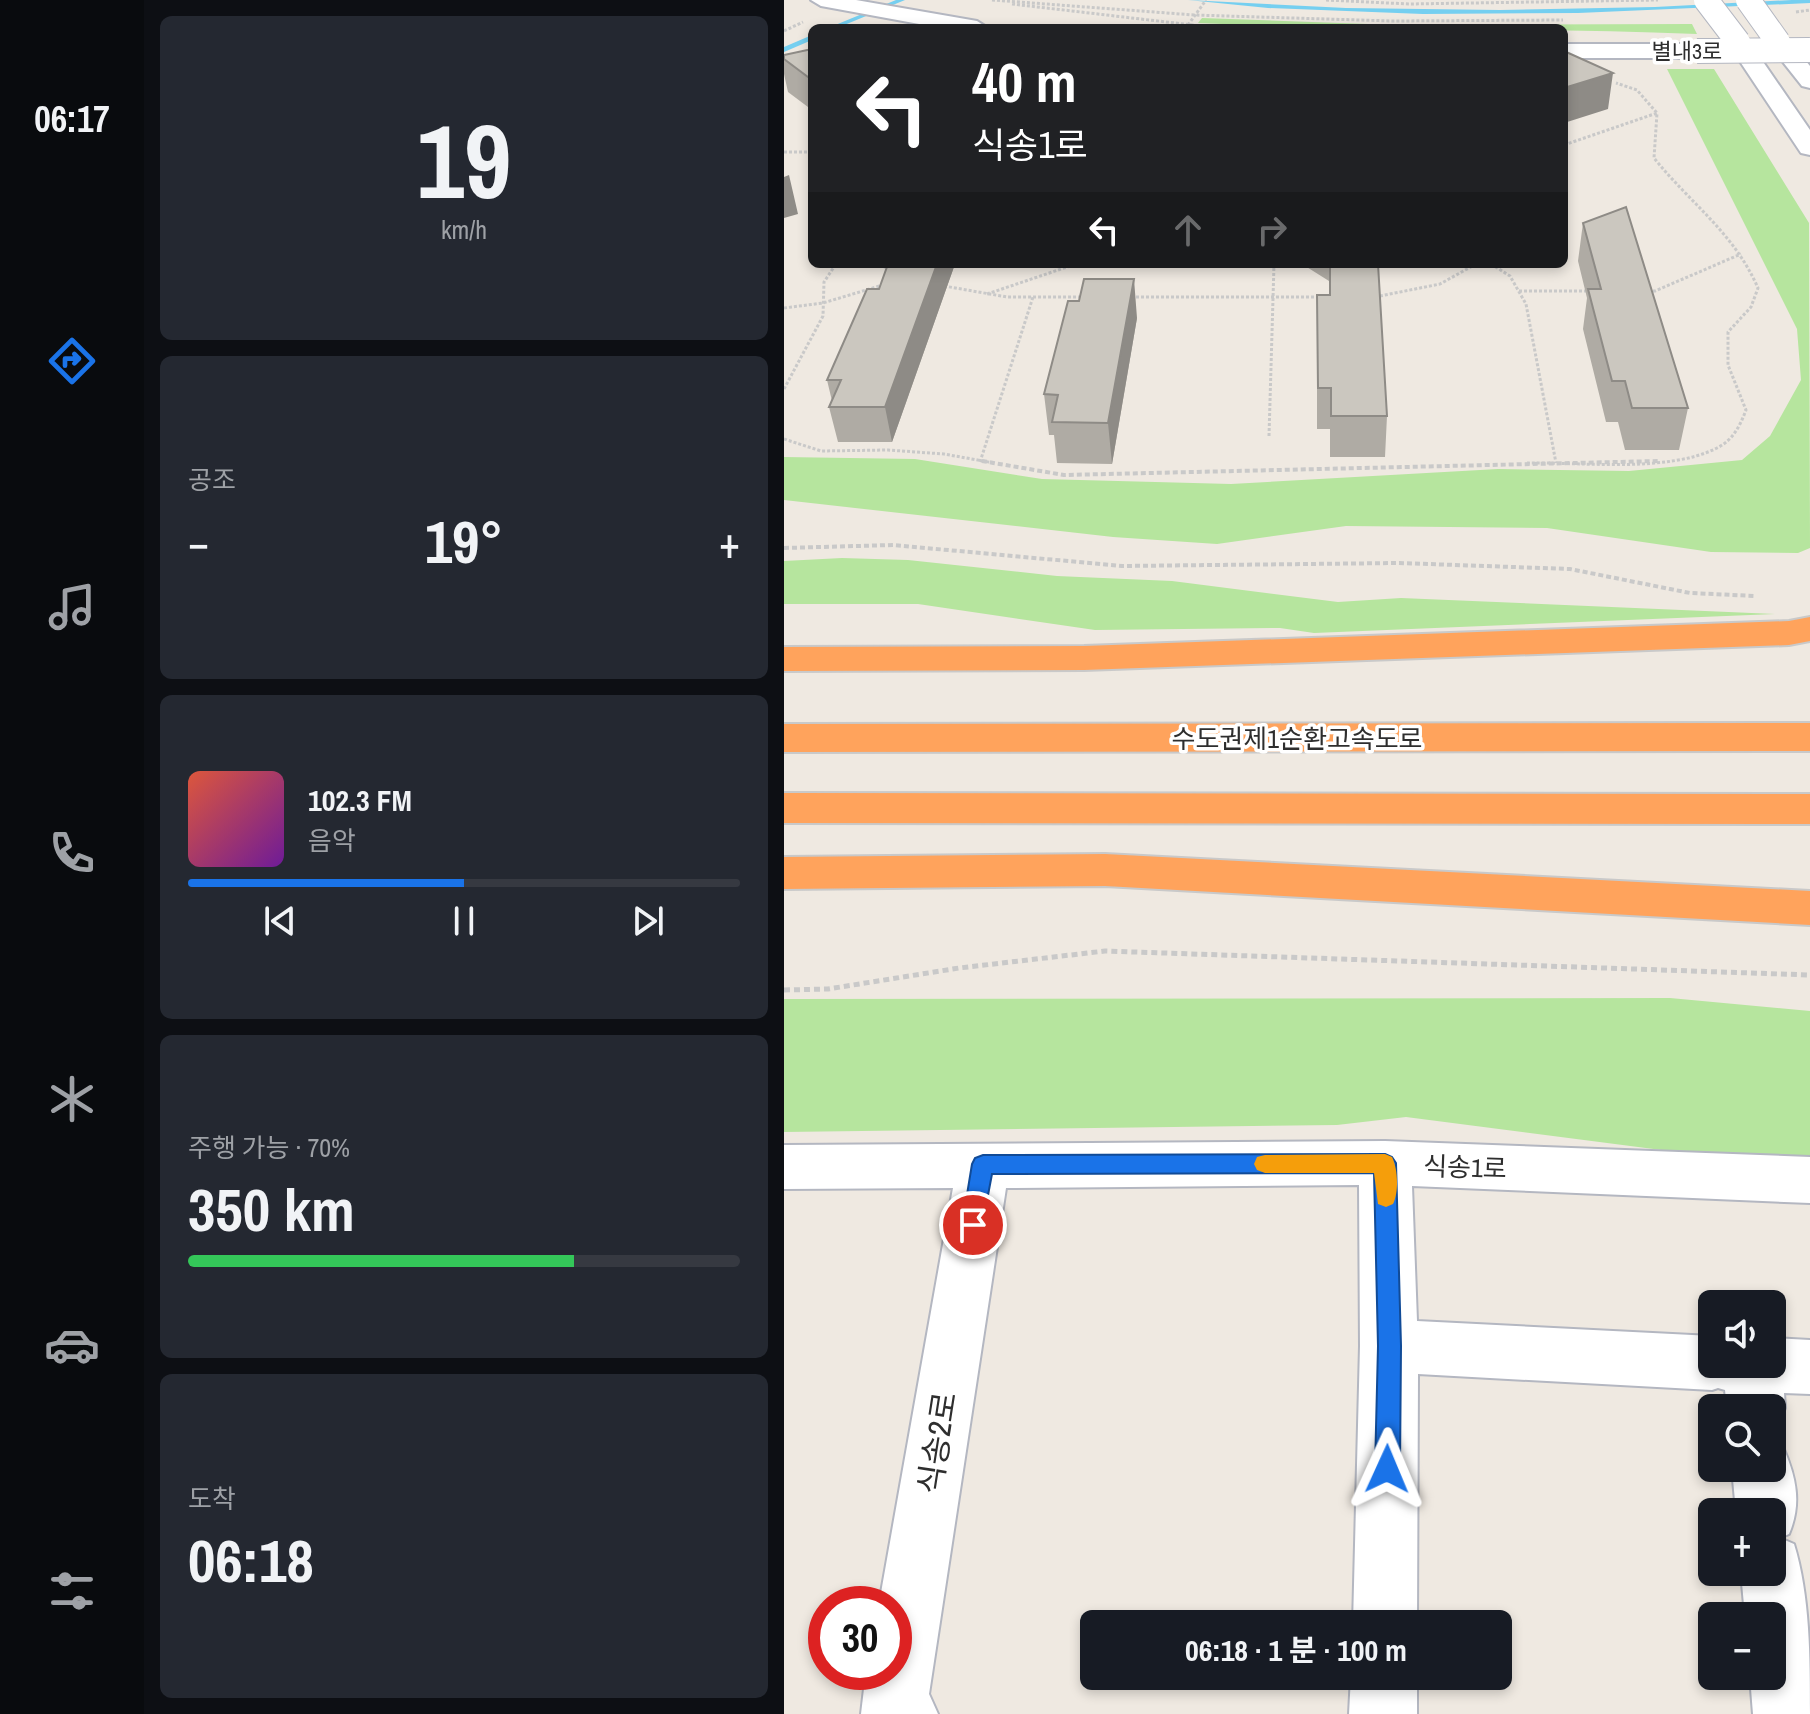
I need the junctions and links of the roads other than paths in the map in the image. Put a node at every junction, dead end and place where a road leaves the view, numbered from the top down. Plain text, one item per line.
1 (821, 0) edge
2 (1706, 0) edge
3 (1716, 0) edge
4 (1748, 0) edge
5 (1759, 0) edge
6 (954, 24) edge
7 (1738, 42) junction
8 (1778, 42) junction
9 (1810, 50) edge
10 (1568, 51) edge
11 (1810, 81) edge
12 (1810, 148) edge
13 (1810, 629) edge
14 (784, 659) edge
15 (1810, 737) edge
16 (784, 738) edge
17 (784, 808) edge
18 (1810, 809) edge
19 (784, 873) edge
20 (1810, 908) edge
21 (1385, 1163) junction
22 (983, 1164) junction
23 (784, 1167) edge
24 (1810, 1180) edge
25 (1389, 1346) junction
26 (1810, 1367) edge
27 (1786, 1370) edge
28 (1698, 1372) edge
29 (1774, 1586) edge
30 (1385, 1610) edge
31 (1384, 1690) edge
32 (897, 1713) edge
33 (1383, 1714) edge
34 (1787, 1714) edge

1 - 6 street
2 - 7 street, bridge
3 - 7 street, bridge
4 - 8 street, bridge
5 - 8 street, bridge
7 - 12 street
8 - 11 street
9 - 10 street, 별내3로, bridge
13 - 14 highway
15 - 16 highway, 수도권제1순환고속도로
17 - 18 highway
19 - 20 highway
21 - 22 street, 식송1로
21 - 24 street, 식송1로
21 - 25 street
22 - 23 street, 식송1로
22 - 32 street, 식송2로
25 - 28 street
25 - 30 street
26 - 27 street
29 - 34 street
31 - 33 street

